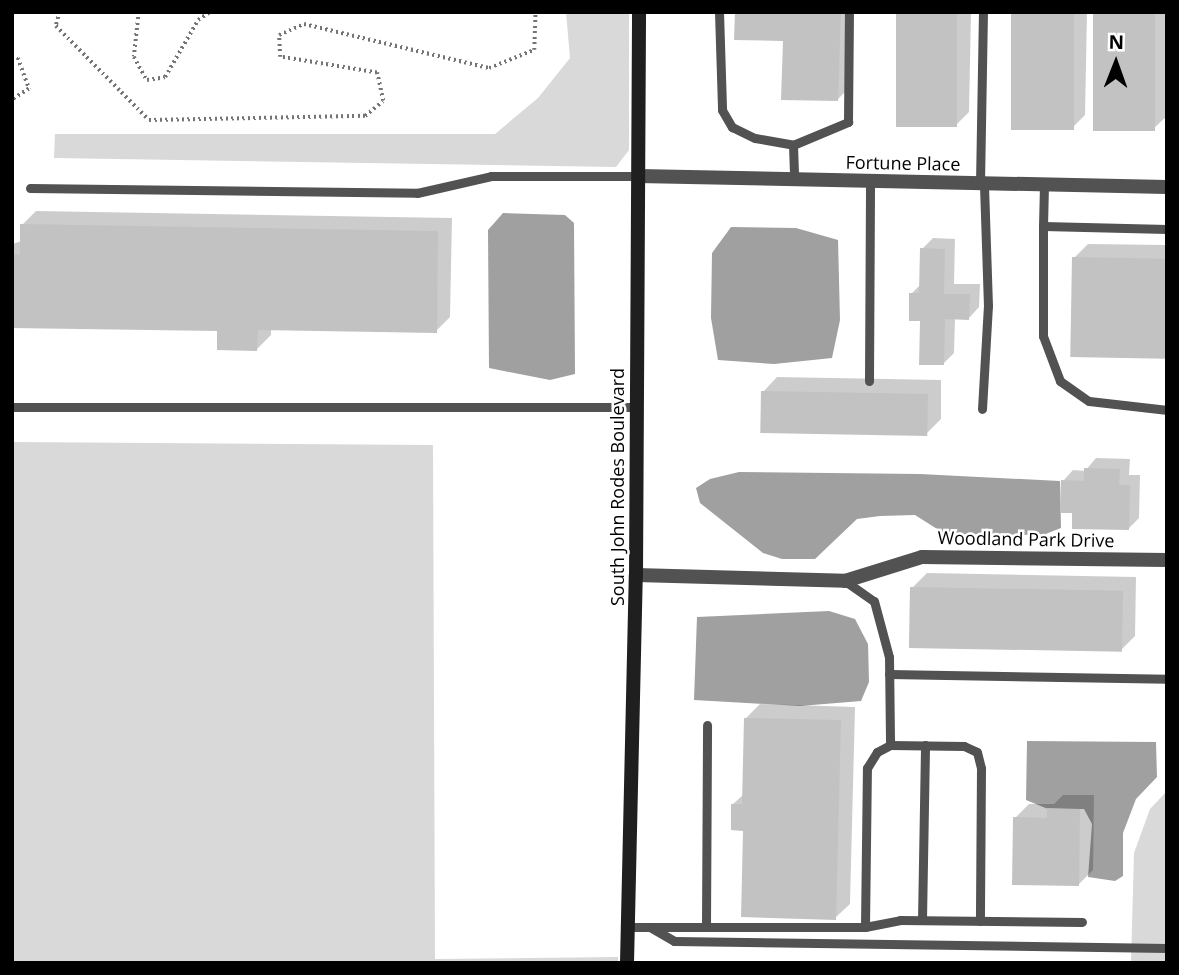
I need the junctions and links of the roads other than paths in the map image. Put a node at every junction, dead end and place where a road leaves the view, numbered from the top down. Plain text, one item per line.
1 (639, 12) edge
2 (719, 12) edge
3 (849, 12) edge
4 (983, 12) edge
5 (793, 145) junction
6 (638, 176) junction
7 (794, 180) junction
8 (870, 181) junction
9 (982, 184) junction
10 (1044, 185) junction
11 (1167, 187) edge
12 (30, 188) dead end
13 (1043, 226) junction
14 (1167, 229) edge
15 (869, 381) dead end
16 (12, 407) edge
17 (637, 407) junction
18 (982, 409) dead end
19 (1167, 410) edge
20 (1167, 560) edge
21 (636, 575) junction
22 (845, 581) junction
23 (889, 674) junction
24 (1167, 679) edge
25 (707, 725) dead end
26 (890, 745) junction
27 (925, 745) junction
28 (922, 920) junction
29 (979, 921) junction
30 (1082, 922) dead end
31 (628, 927) junction
32 (650, 927) junction
33 (706, 927) junction
34 (865, 927) junction
35 (1167, 948) edge
36 (627, 963) edge

1 - 6 main road, South John Rodes Boulevard
2 - 5 lane
3 - 5 lane
4 - 9 lane
5 - 7 lane
6 - 7 street, Fortune Place
6 - 12 lane
6 - 17 main road, South John Rodes Boulevard
7 - 8 street, Fortune Place
8 - 9 street, Fortune Place
8 - 15 lane
9 - 10 street, Fortune Place
9 - 18 lane
10 - 11 street, Fortune Place
10 - 13 lane
13 - 14 lane
13 - 19 lane
16 - 17 lane
17 - 21 main road, South John Rodes Boulevard
20 - 22 street, Woodland Park Drive
21 - 22 street, Woodland Park Drive
21 - 31 main road, South John Rodes Boulevard
22 - 23 lane
23 - 24 lane
23 - 26 lane
25 - 33 lane
26 - 27 lane
26 - 34 lane
27 - 28 lane
27 - 29 lane
28 - 29 lane
28 - 34 lane
29 - 30 lane
31 - 32 lane
31 - 36 main road, South John Rodes Boulevard
32 - 33 lane
32 - 35 lane
33 - 34 lane

